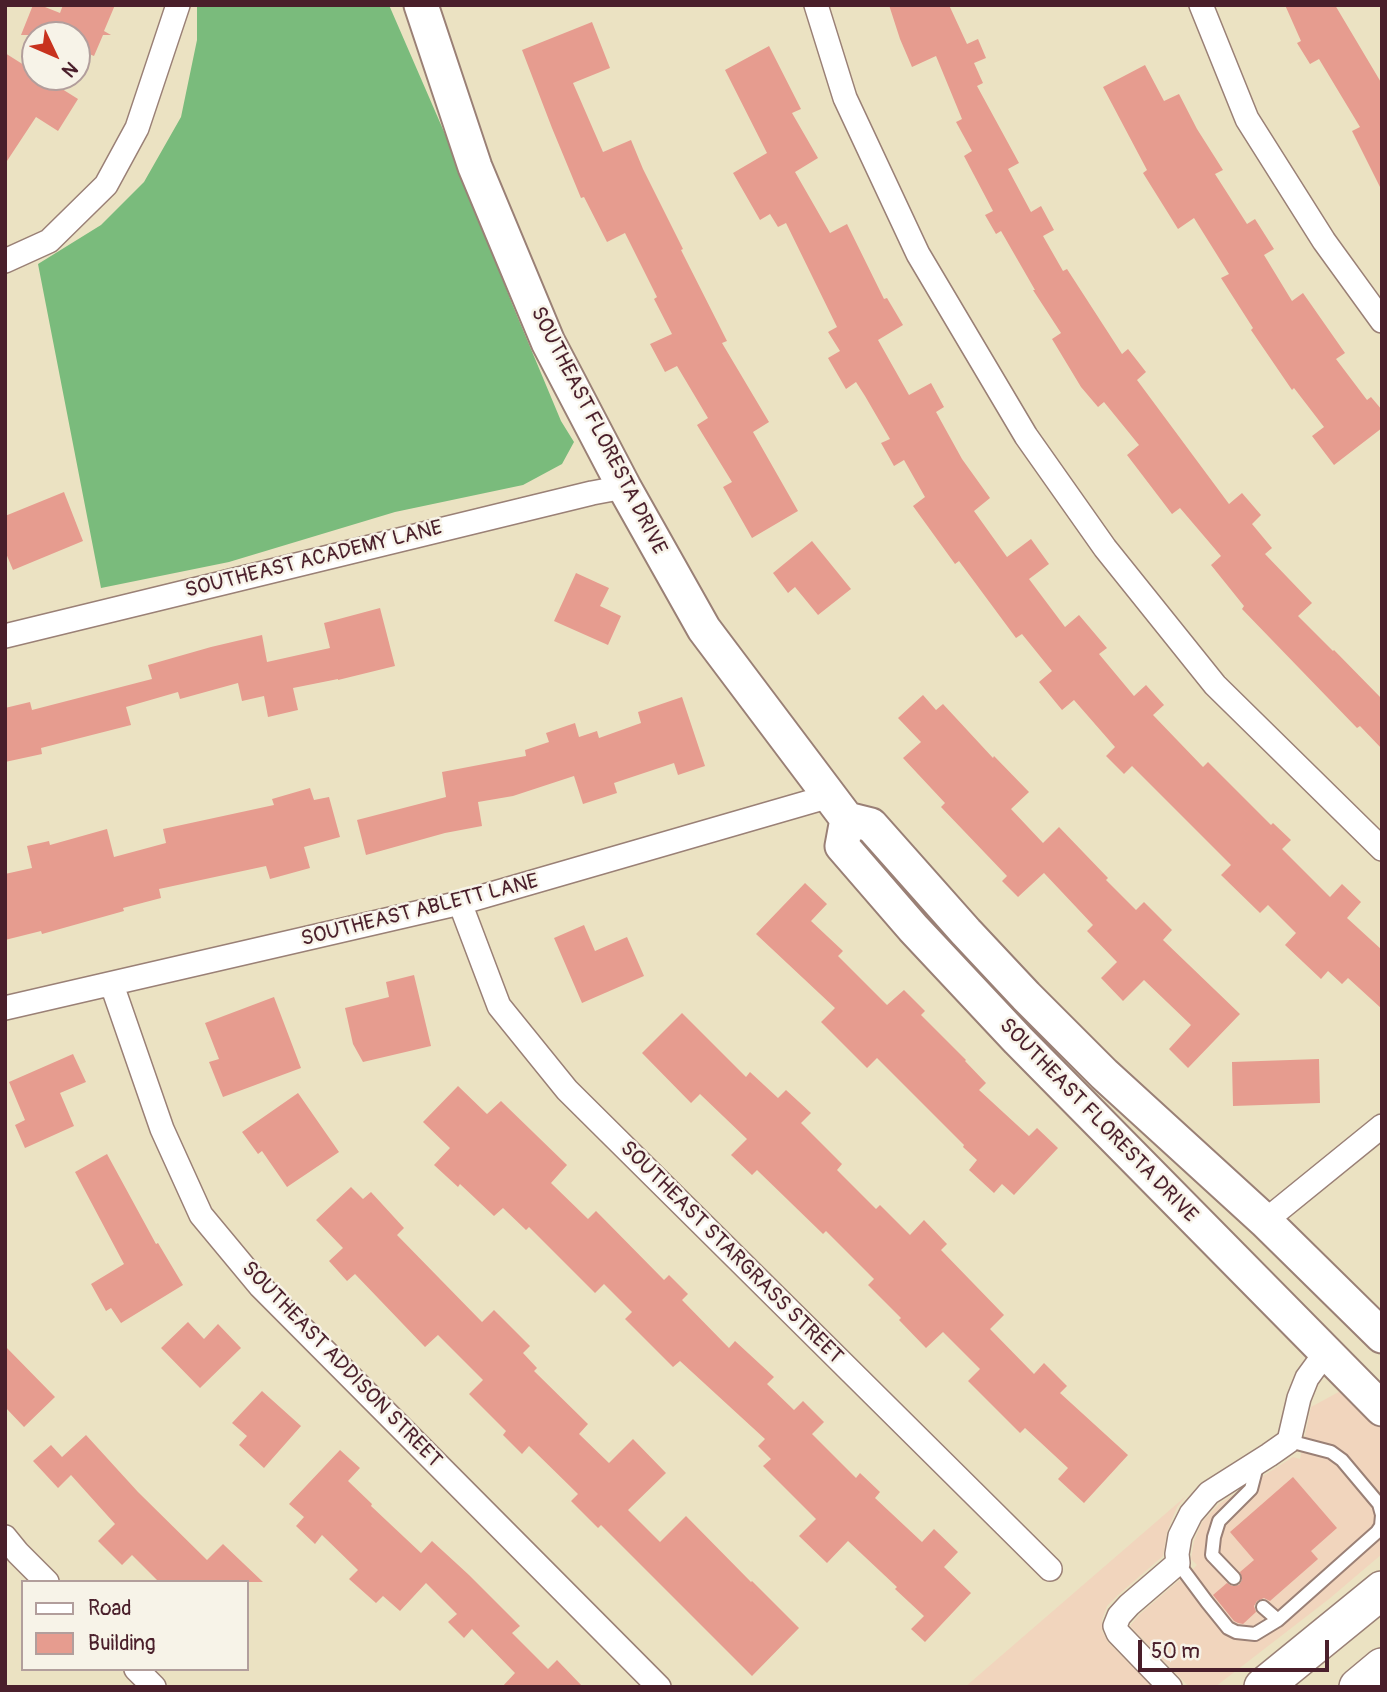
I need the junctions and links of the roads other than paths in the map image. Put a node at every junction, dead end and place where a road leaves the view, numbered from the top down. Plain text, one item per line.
1 (178, 5) edge
2 (421, 5) edge
3 (816, 5) edge
4 (1201, 5) edge
5 (5, 261) edge
6 (1382, 321) edge
7 (624, 487) junction
8 (5, 636) edge
9 (839, 808) junction
10 (1382, 849) edge
11 (460, 904) junction
12 (112, 985) junction
13 (5, 1008) edge
14 (1382, 1126) edge
15 (1265, 1221) junction
16 (1382, 1336) edge
17 (1326, 1352) junction
18 (1382, 1409) edge
19 (1289, 1441) junction
20 (1258, 1462) junction
21 (5, 1537) edge
22 (1178, 1563) junction
23 (1050, 1569) dead end
24 (1234, 1578) dead end
25 (45, 1580) edge
26 (1382, 1590) edge
27 (1263, 1607) dead end
28 (1278, 1620) junction
29 (1382, 1667) edge
30 (138, 1671) edge
31 (154, 1687) edge
32 (659, 1687) edge
33 (1170, 1687) edge
34 (1263, 1687) edge
35 (1358, 1687) edge

1 - 5 street
2 - 7 street, SOUTHEAST FLORESTA DRIVE
3 - 10 street
4 - 6 street
7 - 8 street, SOUTHEAST ACADEMY LANE
7 - 9 street, SOUTHEAST FLORESTA DRIVE
9 - 11 street, SOUTHEAST ABLETT LANE
9 - 15 street, SOUTHEAST FLORESTA DRIVE
9 - 17 street, SOUTHEAST FLORESTA DRIVE
11 - 12 street, SOUTHEAST ABLETT LANE
11 - 23 street, SOUTHEAST STARGRASS STREET
12 - 13 street, SOUTHEAST ABLETT LANE
12 - 32 street, SOUTHEAST ADDISON STREET
14 - 15 street
15 - 16 street, SOUTHEAST FLORESTA DRIVE
17 - 18 street, SOUTHEAST FLORESTA DRIVE
17 - 19 street
19 - 20 street
19 - 28 lane
20 - 22 street
20 - 24 lane
21 - 25 street
22 - 28 lane
22 - 33 street
26 - 34 main road
27 - 28 lane
29 - 35 main road
30 - 31 street

